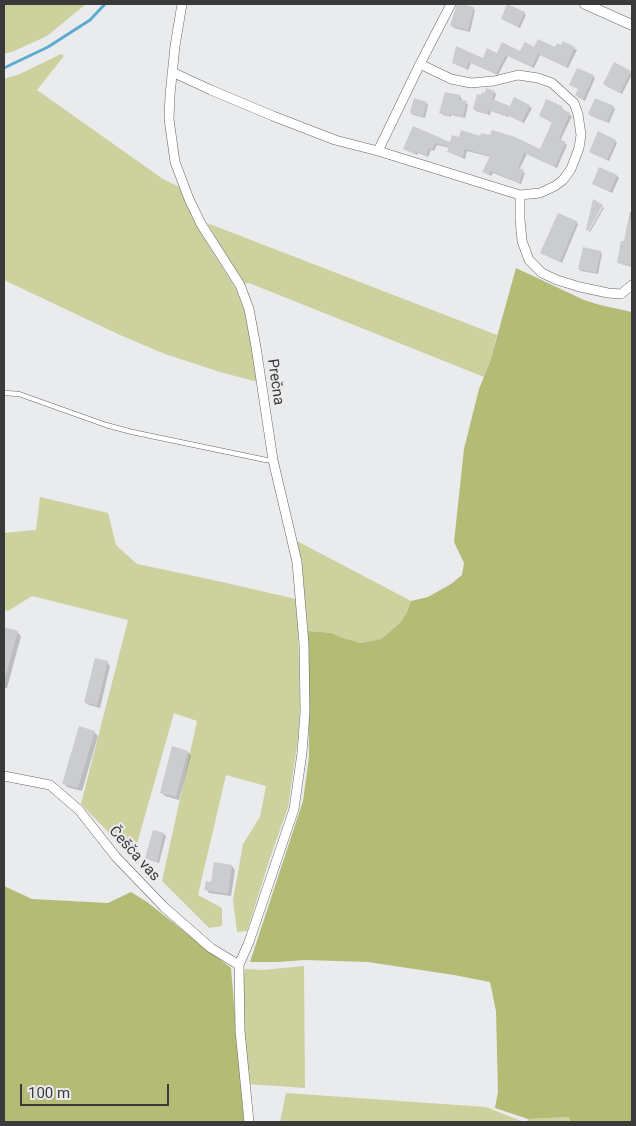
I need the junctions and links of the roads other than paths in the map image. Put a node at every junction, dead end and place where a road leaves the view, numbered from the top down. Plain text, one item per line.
1 (182, 4) edge
2 (451, 4) edge
3 (585, 4) edge
4 (632, 26) edge
5 (420, 64) junction
6 (172, 72) junction
7 (378, 151) junction
8 (520, 195) junction
9 (632, 285) edge
10 (4, 393) edge
11 (273, 460) junction
12 (4, 776) edge
13 (239, 965) junction
14 (250, 1122) edge

1 - 6 street, Prečna
2 - 5 street
3 - 4 street
5 - 7 street
5 - 8 street
6 - 7 street
6 - 11 street, Prečna
7 - 8 street
8 - 9 street
10 - 11 lane
11 - 13 street, Prečna
12 - 13 street, Češča vas
13 - 14 street

